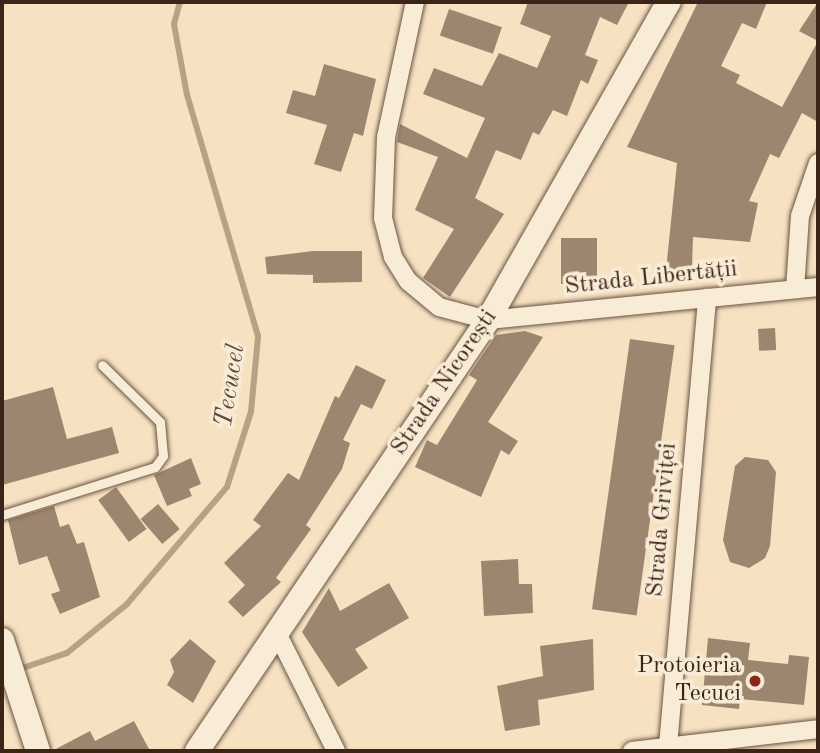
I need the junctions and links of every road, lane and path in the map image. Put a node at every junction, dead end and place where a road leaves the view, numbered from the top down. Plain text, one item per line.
1 (415, 2) edge
2 (669, 2) edge
3 (818, 163) edge
4 (818, 287) edge
5 (795, 289) junction
6 (707, 298) junction
7 (488, 320) junction
8 (102, 365) dead end
9 (2, 515) edge
10 (277, 633) junction
11 (2, 640) edge
12 (818, 729) edge
13 (37, 749) edge
14 (668, 749) edge
15 (197, 751) edge
16 (336, 751) edge
17 (632, 751) edge

1 - 7 street
2 - 7 main road, Strada Nicorești
3 - 5 street
4 - 5 street, Strada Libertății
5 - 6 street, Strada Libertății
6 - 7 street, Strada Libertății
6 - 14 street, Strada Griviței
7 - 10 main road, Strada Nicorești
8 - 9 lane
10 - 15 main road, Strada Nicorești
10 - 16 street
11 - 13 main road
12 - 14 street
14 - 17 street

